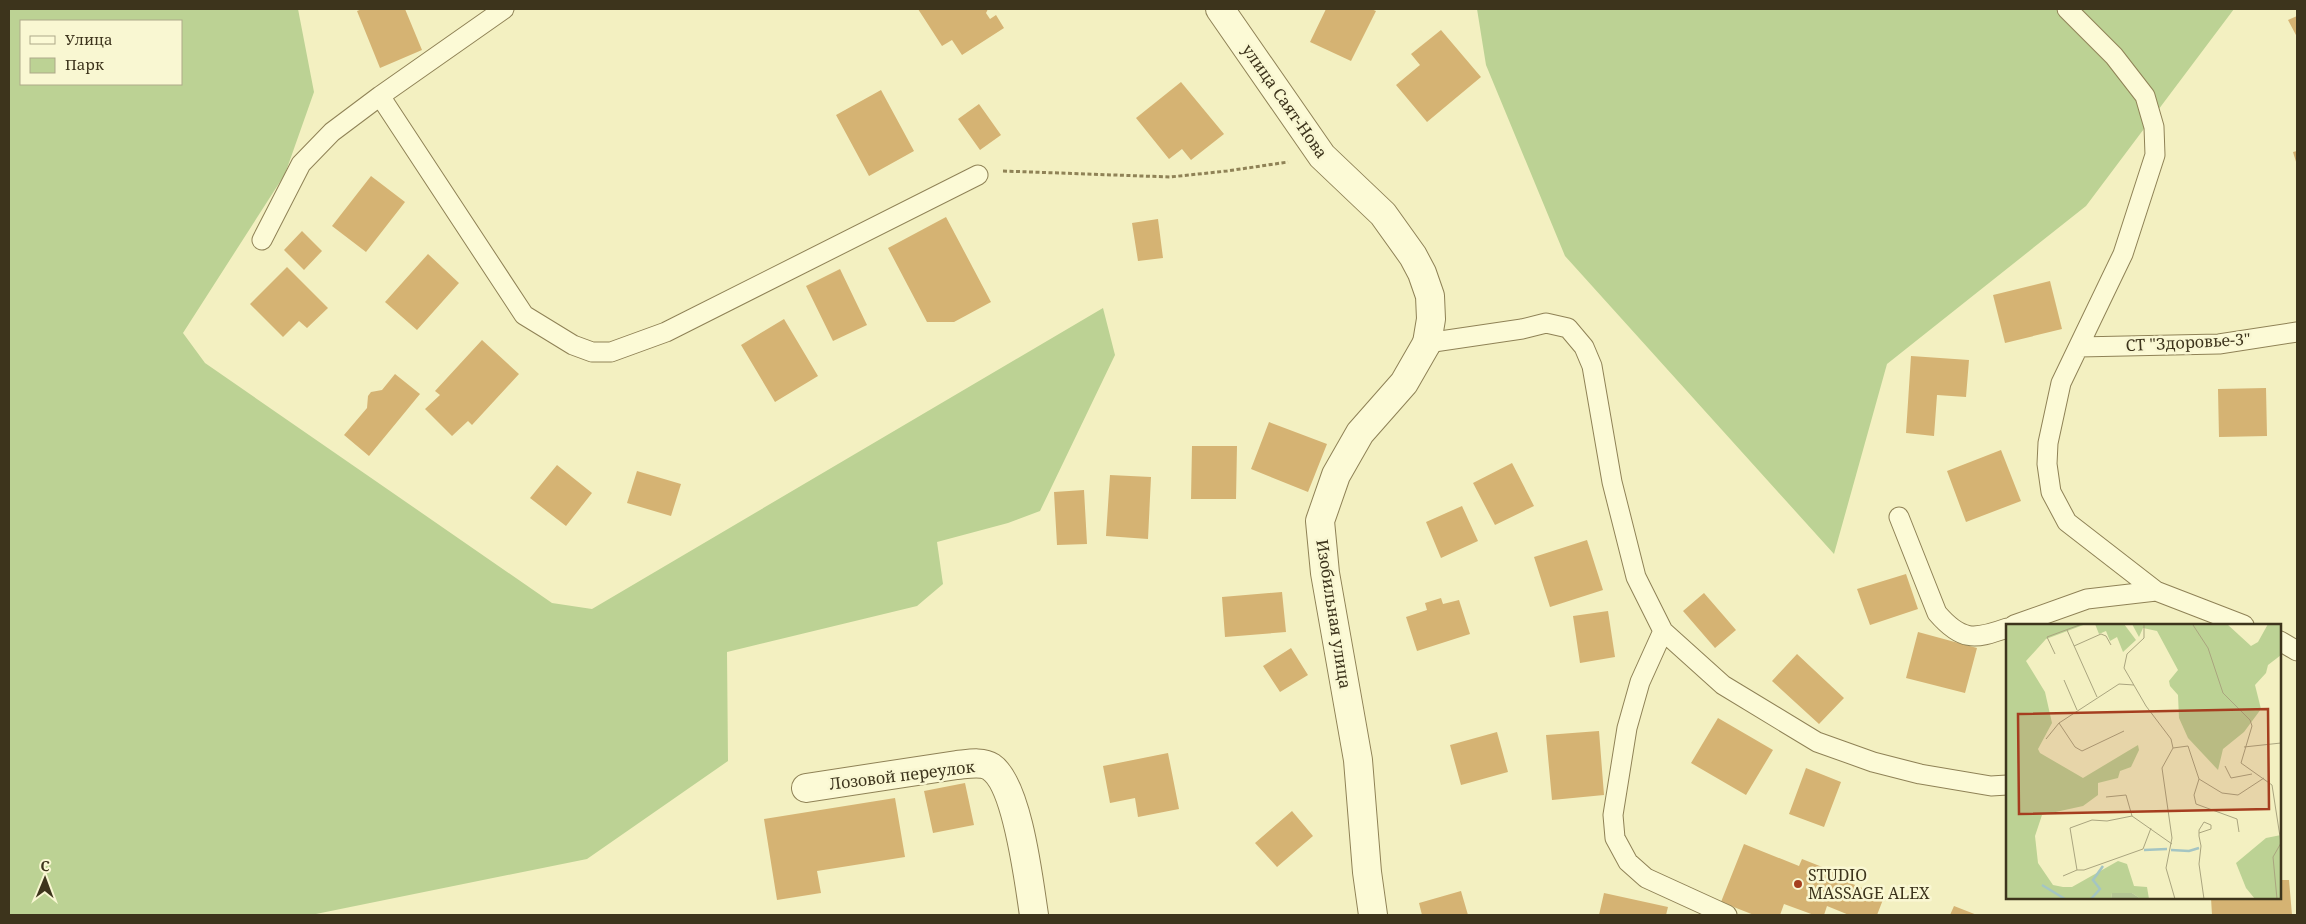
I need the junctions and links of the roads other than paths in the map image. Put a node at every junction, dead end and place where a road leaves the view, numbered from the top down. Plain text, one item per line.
1 (504, 9) edge
2 (1220, 9) edge
3 (2067, 9) edge
4 (380, 96) junction
5 (978, 175) road end
6 (262, 240) dead end
7 (2297, 332) edge
8 (1427, 343) junction
9 (2079, 347) junction
10 (1899, 517) dead end
11 (2156, 591) junction
12 (2017, 624) edge
13 (2241, 624) edge
14 (2006, 628) edge
15 (1663, 631) junction
16 (2281, 642) edge
17 (2297, 651) edge
18 (2006, 785) edge
19 (806, 788) dead end
20 (1034, 915) edge
21 (1373, 915) edge
22 (1727, 915) edge

1 - 4 lane
2 - 8 street, улица Саят-Нова
3 - 9 lane
4 - 5 lane
4 - 6 lane
7 - 9 lane, СТ "Здоровье-3"
8 - 15 lane
8 - 21 street, Изобильная улица
9 - 11 lane
10 - 14 lane
11 - 12 lane
11 - 13 lane
15 - 18 lane
15 - 22 lane
16 - 17 lane
19 - 20 street, Лозовой переулок

